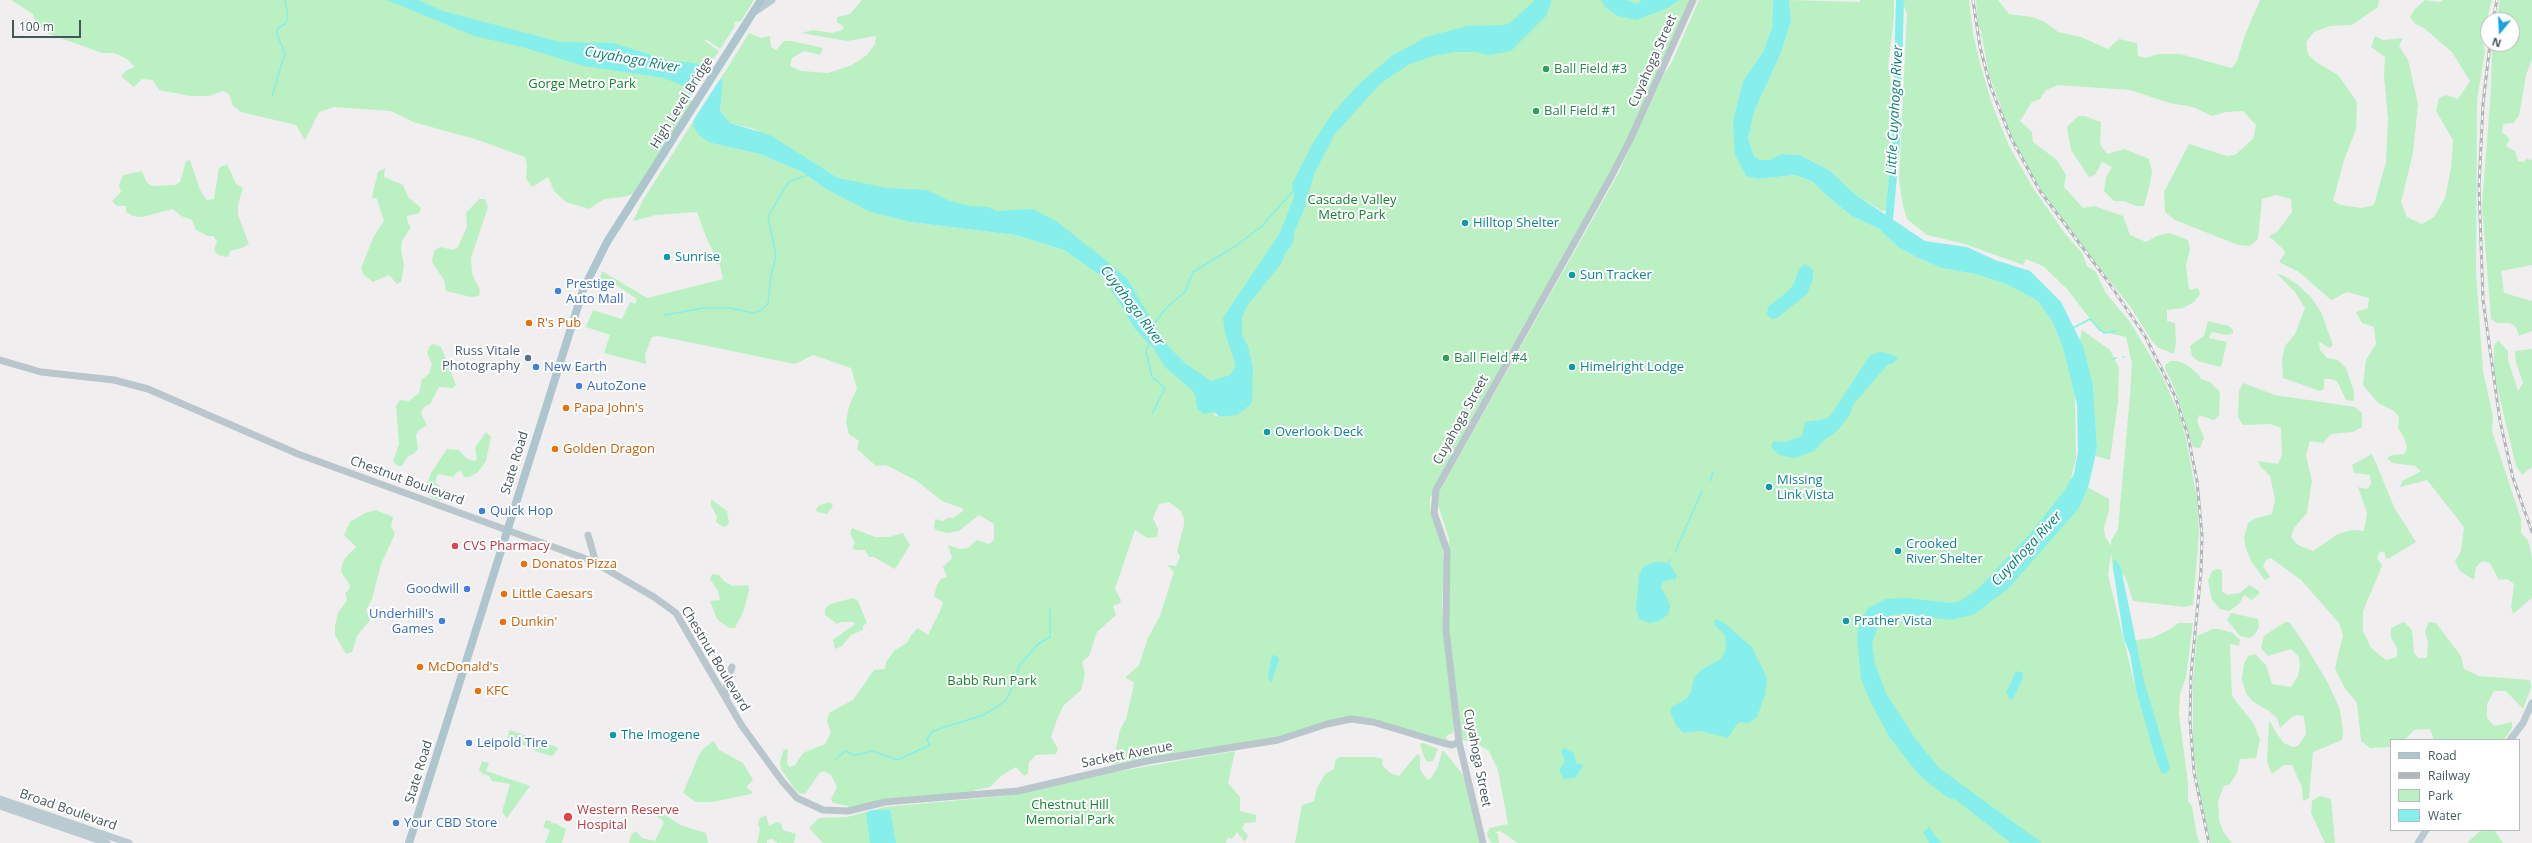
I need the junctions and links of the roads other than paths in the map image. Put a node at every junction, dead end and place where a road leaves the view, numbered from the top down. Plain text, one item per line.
1 (761, 0) edge
2 (772, 0) edge
3 (1694, 0) edge
4 (753, 13) junction
5 (639, 192) joint
6 (0, 360) edge
7 (506, 530) junction
8 (588, 535) dead end
9 (596, 564) junction
10 (732, 667) dead end
11 (726, 697) junction
12 (2532, 703) edge
13 (2511, 739) edge
14 (1459, 742) junction
15 (797, 798) joint
16 (0, 799) edge
17 (0, 806) edge
18 (2425, 831) edge
19 (107, 843) edge
20 (129, 843) edge
21 (409, 843) edge
22 (1483, 843) edge
23 (2418, 843) edge

1 - 4 main road, High Level Bridge
2 - 4 main road
3 - 14 street, Cuyahoga Street
4 - 5 main road, High Level Bridge
5 - 7 main road, State Road
6 - 7 street, Chestnut Boulevard
7 - 9 street, Chestnut Boulevard
7 - 21 main road, State Road
8 - 9 street
9 - 11 street, Chestnut Boulevard
10 - 11 street
11 - 15 street, Chestnut Boulevard
12 - 13 main road
14 - 15 street, Sackett Avenue
14 - 22 street, Cuyahoga Street
16 - 20 main road, Broad Boulevard
17 - 19 main road, Broad Boulevard
18 - 23 main road

